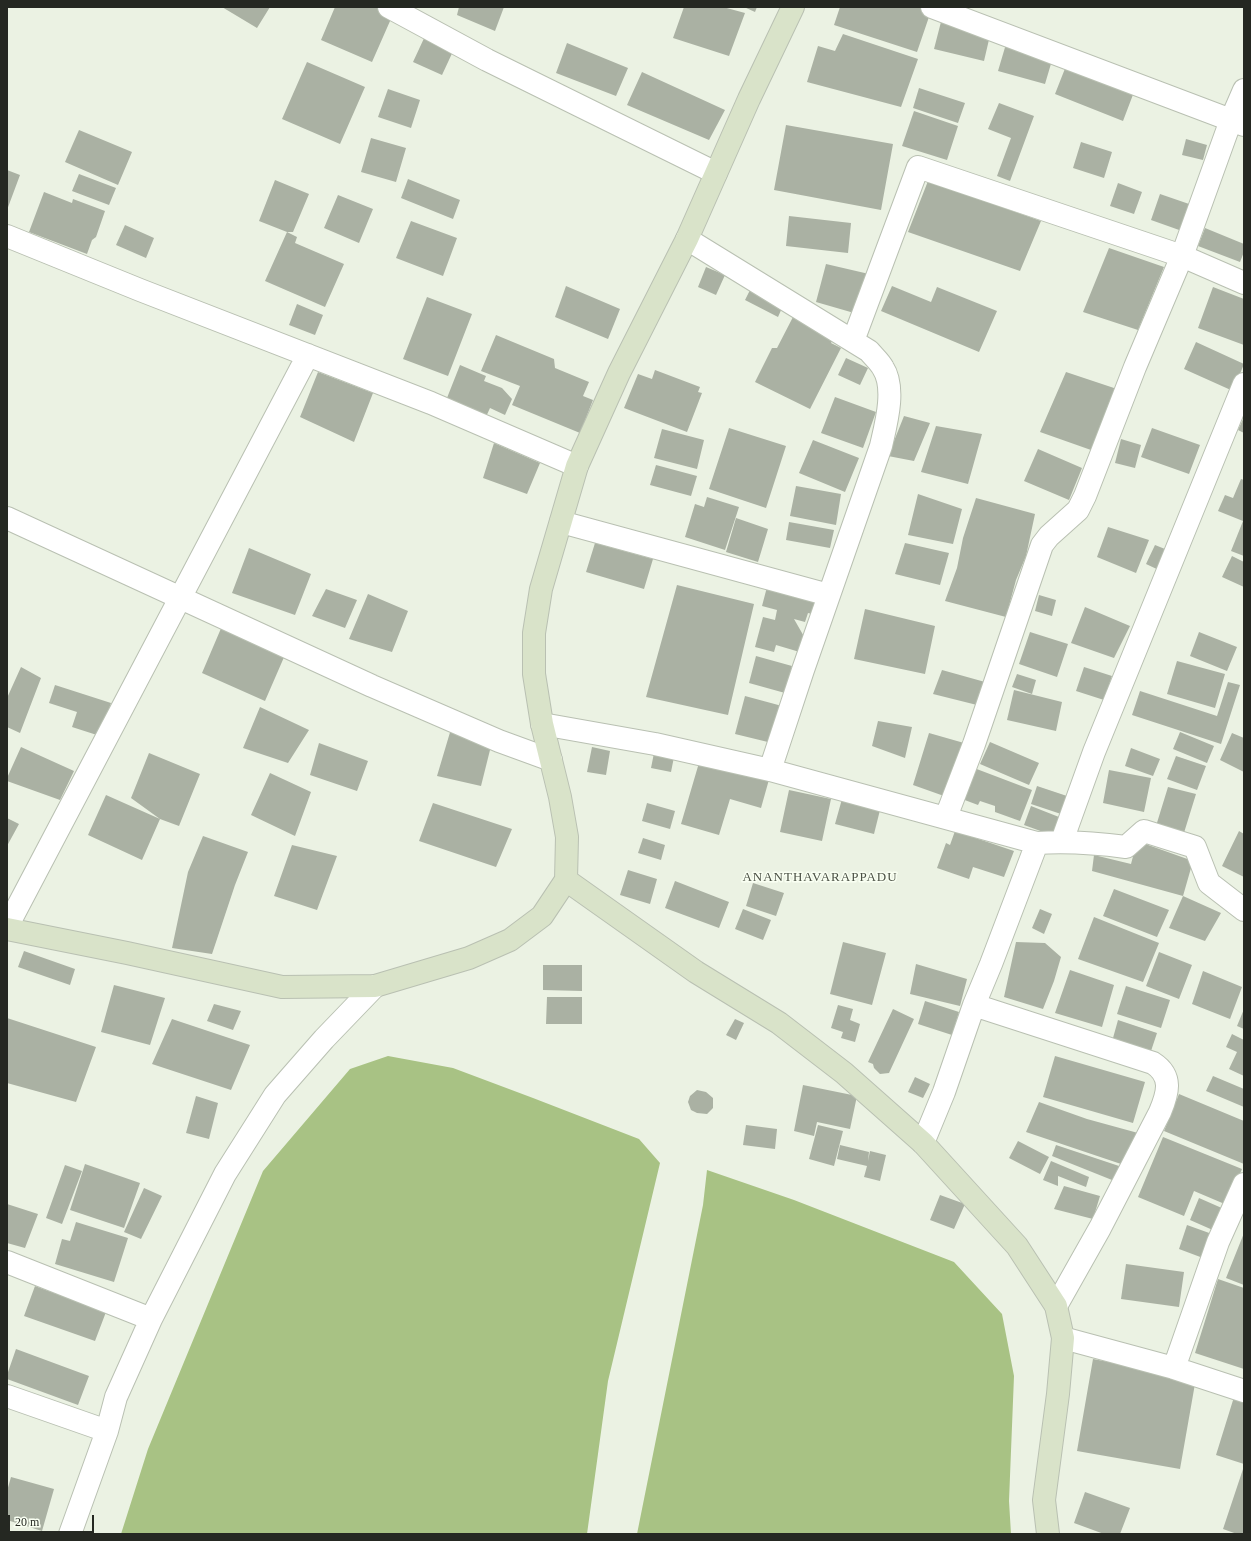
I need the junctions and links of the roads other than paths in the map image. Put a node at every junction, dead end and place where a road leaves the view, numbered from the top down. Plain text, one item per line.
1 (389, 7) edge
2 (793, 7) edge
3 (932, 7) edge
4 (1244, 90) edge
5 (1238, 122) edge
6 (716, 173) junction
7 (7, 236) edge
8 (688, 239) junction
9 (1182, 256) junction
10 (1244, 283) edge
11 (853, 341) junction
12 (308, 355) junction
13 (1244, 384) edge
14 (577, 466) junction
15 (7, 518) edge
16 (561, 522) junction
17 (829, 595) junction
18 (180, 598) junction
19 (542, 724) junction
20 (551, 760) junction
21 (770, 770) junction
22 (946, 817) junction
23 (1062, 841) junction
24 (1037, 843) junction
25 (566, 880) junction
26 (1244, 910) edge
27 (7, 928) edge
28 (375, 986) junction
29 (974, 1005) junction
30 (923, 1143) junction
31 (1244, 1184) edge
32 (7, 1262) edge
33 (1056, 1306) junction
34 (151, 1319) junction
35 (1063, 1338) junction
36 (1174, 1368) junction
37 (1244, 1391) edge
38 (7, 1396) edge
39 (106, 1431) junction
40 (70, 1534) edge
41 (1048, 1534) edge

1 - 6 street
2 - 6 main road
3 - 5 street
4 - 5 street
5 - 9 street
6 - 8 main road
7 - 12 street
8 - 11 street
8 - 14 main road
9 - 10 street
9 - 11 street
9 - 22 street
11 - 17 street
12 - 14 street
12 - 18 street
13 - 23 street
14 - 16 main road
15 - 18 street
16 - 17 street
16 - 19 main road
17 - 21 street
18 - 20 street
18 - 27 street
19 - 20 main road
19 - 21 street
20 - 25 main road
21 - 22 street
22 - 24 street
23 - 24 street
23 - 26 street
24 - 29 street
25 - 28 main road
25 - 30 main road
27 - 28 main road
28 - 34 street
29 - 30 street
29 - 33 street
30 - 33 main road
31 - 36 street
32 - 34 street
33 - 35 main road
34 - 39 street
35 - 36 street
35 - 41 main road
36 - 37 street
38 - 39 street
39 - 40 street

